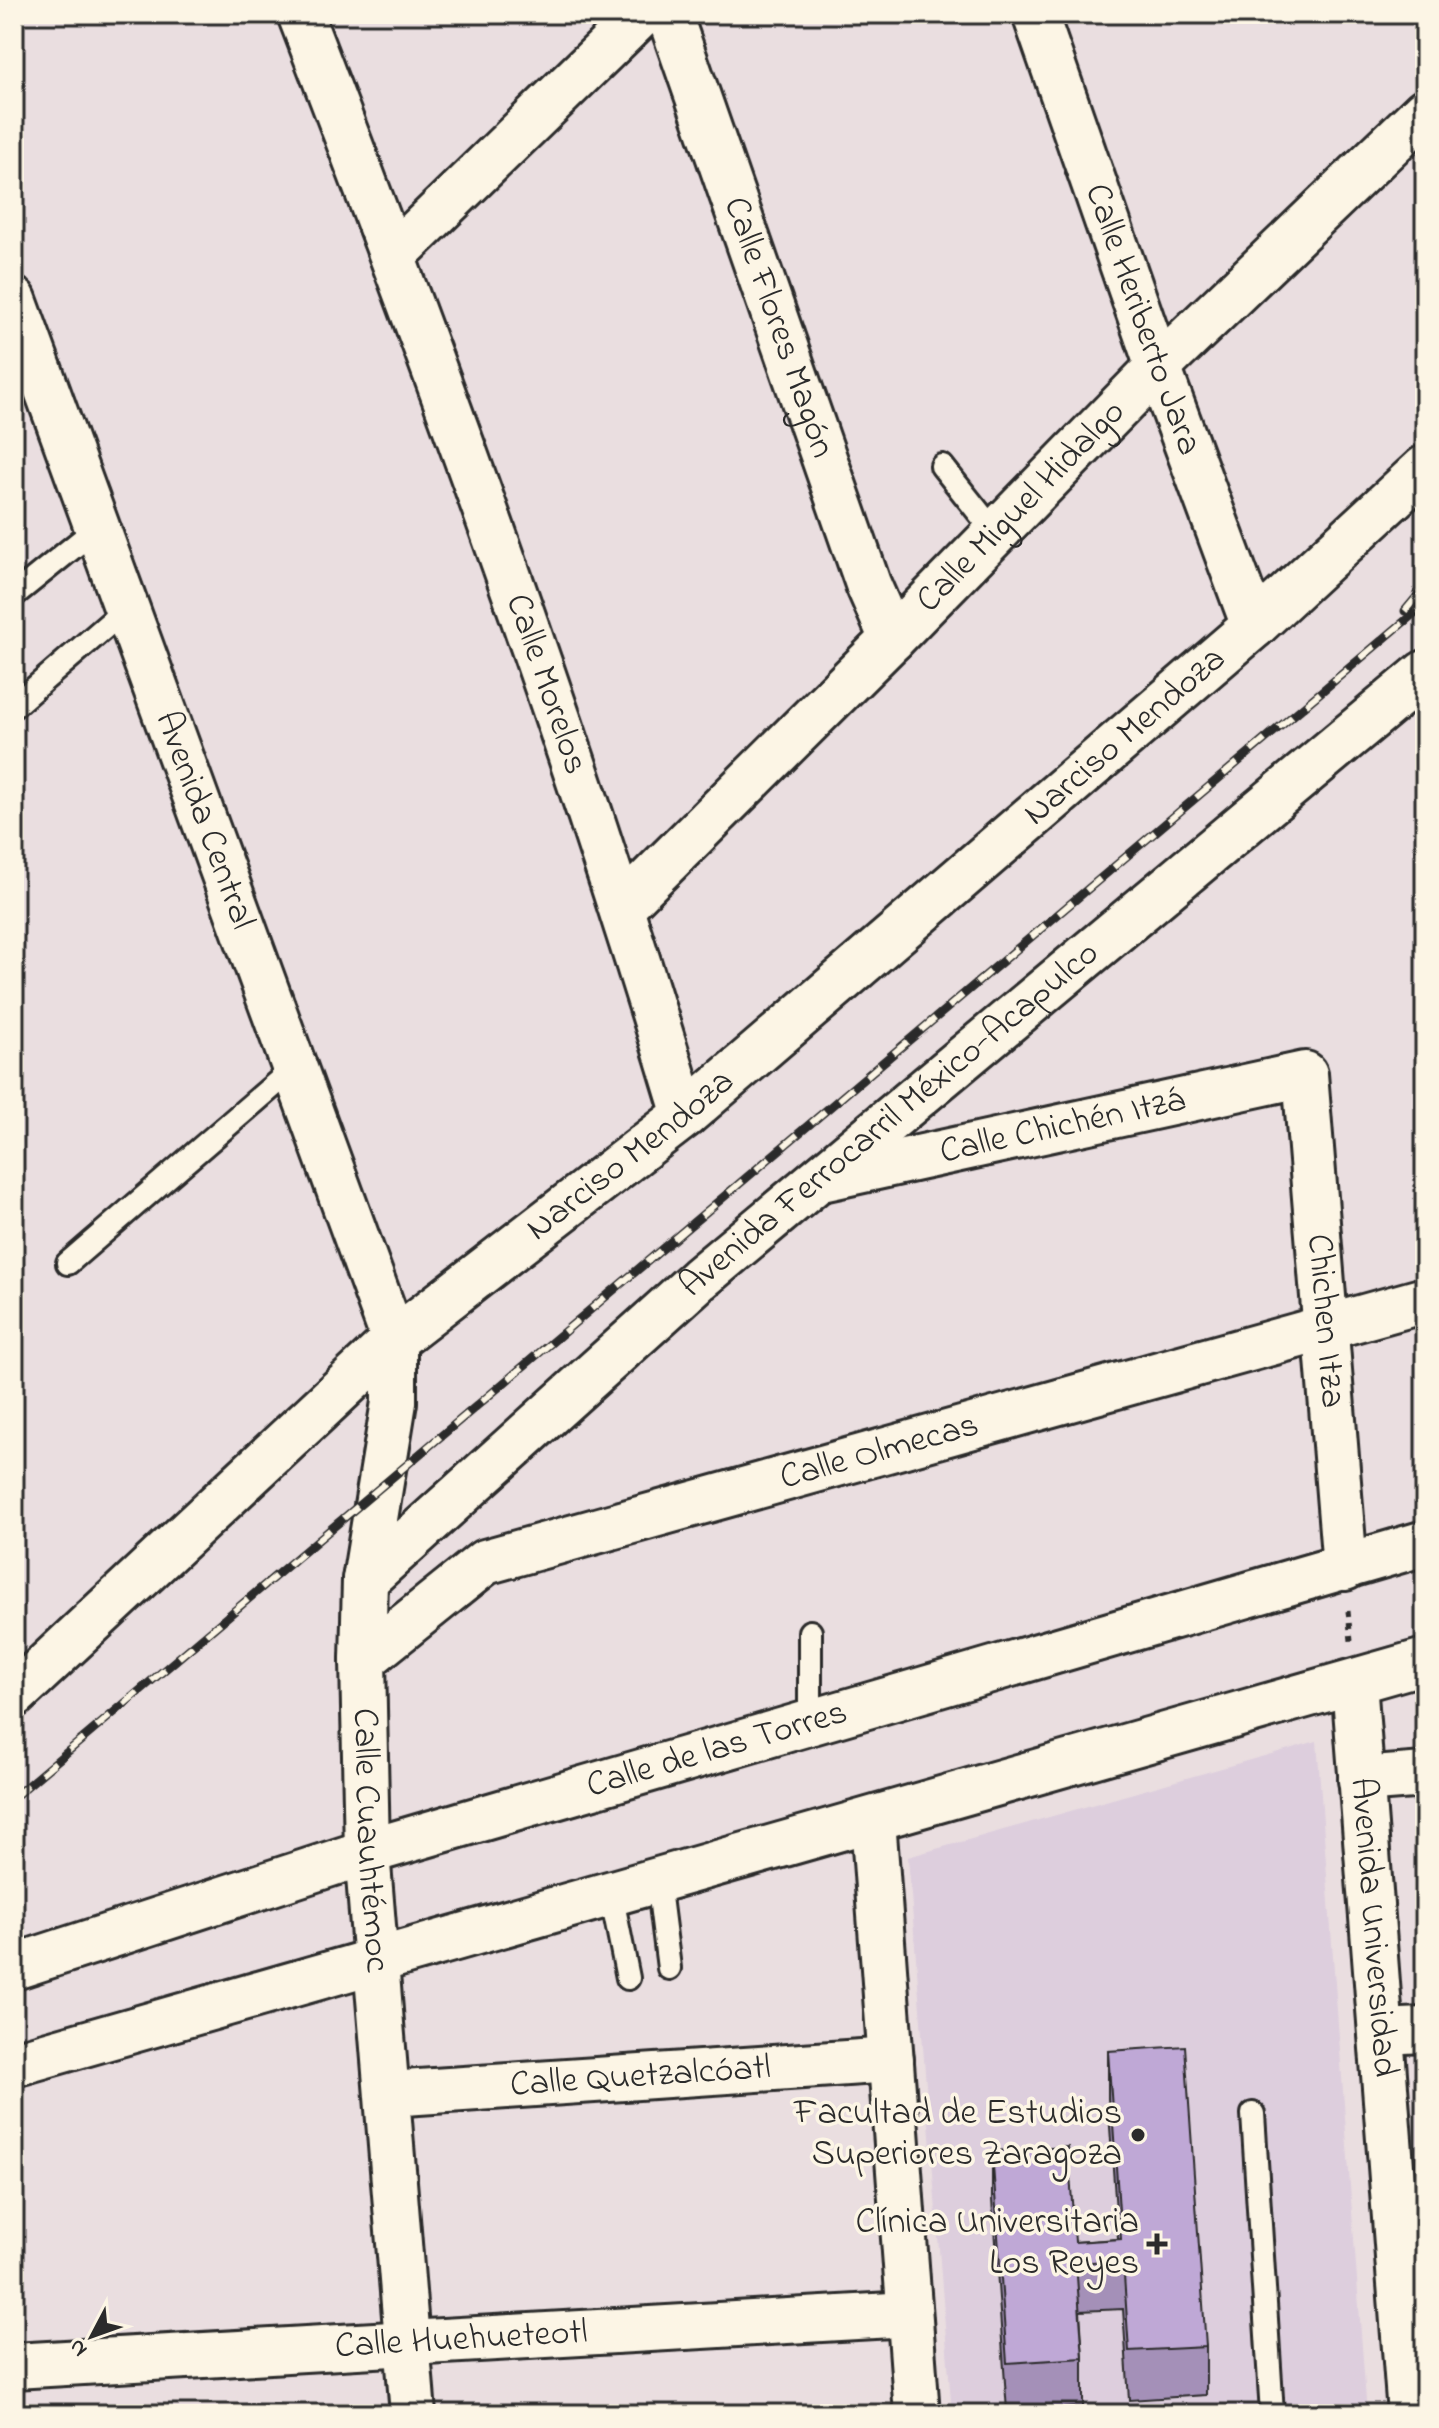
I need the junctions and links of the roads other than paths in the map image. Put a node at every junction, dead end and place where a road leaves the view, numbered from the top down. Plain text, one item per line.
1 (300, 14) edge
2 (642, 14) edge
3 (669, 14) edge
4 (1035, 14) edge
5 (1425, 111) edge
6 (393, 256) junction
7 (14, 300) edge
8 (1158, 367) junction
9 (942, 466) dead end
10 (1425, 468) edge
11 (97, 528) junction
12 (996, 534) junction
13 (14, 595) edge
14 (127, 608) junction
15 (1254, 626) junction
16 (892, 639) junction
17 (1425, 673) edge
18 (14, 706) edge
19 (623, 906) junction
20 (295, 1067) junction
21 (1305, 1074) joint
22 (685, 1115) junction
23 (819, 1180) junction
24 (68, 1263) dead end
25 (1425, 1300) edge
26 (1324, 1328) junction
27 (394, 1340) junction
28 (1425, 1543) edge
29 (1345, 1568) junction
30 (365, 1580) junction
31 (810, 1632) dead end
32 (363, 1660) junction
33 (1425, 1661) edge
34 (1354, 1682) junction
35 (14, 1695) edge
36 (810, 1723) junction
37 (1425, 1775) edge
38 (1361, 1780) junction
39 (873, 1820) junction
40 (367, 1852) junction
41 (658, 1881) junction
42 (611, 1893) junction
43 (377, 1960) junction
44 (14, 1967) edge
45 (669, 1968) dead end
46 (628, 1978) dead end
47 (1425, 2030) edge
48 (1381, 2032) junction
49 (891, 2060) junction
50 (14, 2064) edge
51 (389, 2094) junction
52 (1253, 2114) dead end
53 (1413, 2293) edge
54 (909, 2314) junction
55 (408, 2343) junction
56 (14, 2366) edge
57 (413, 2414) edge
58 (917, 2414) edge
59 (1272, 2414) edge
60 (1410, 2414) edge

1 - 6 street, Calle Morelos
2 - 6 street
3 - 16 street, Calle Flores Magón
4 - 8 street, Calle Heriberto Jara
5 - 8 street, Calle Miguel Hidalgo
6 - 19 street, Calle Morelos
7 - 11 street, Avenida Central
8 - 12 street, Calle Miguel Hidalgo
8 - 15 street, Calle Heriberto Jara
9 - 12 lane
10 - 15 street, Narciso Mendoza
11 - 13 lane
11 - 14 street, Avenida Central
12 - 16 street, Calle Miguel Hidalgo
14 - 18 lane
14 - 20 street, Avenida Central
15 - 22 street, Narciso Mendoza
16 - 19 street, Calle Miguel Hidalgo
17 - 23 street, Avenida Ferrocarril México-Acapulco
19 - 22 street, Calle Morelos
20 - 24 lane
20 - 27 street, Avenida Central
21 - 23 street, Calle Chichén Itzá
21 - 26 street, Chichen Itza
22 - 27 street, Narciso Mendoza
23 - 30 street, Avenida Ferrocarril México-Acapulco
25 - 26 street, Calle Olmecas
26 - 29 street, Chichen Itza
26 - 32 street, Calle Olmecas
27 - 30 street, Calle Cuauhtémoc
27 - 35 street, Narciso Mendoza
28 - 29 street, Calle de las Torres
29 - 36 street, Calle de las Torres
30 - 32 street, Calle Cuauhtémoc
31 - 36 lane
32 - 40 street, Calle Cuauhtémoc
33 - 34 street
34 - 38 street, Avenida Universidad
34 - 39 street
36 - 40 street, Calle de las Torres
37 - 38 street
38 - 48 street, Avenida Universidad
39 - 41 street
39 - 49 street
40 - 43 street, Calle Cuauhtémoc
40 - 44 street, Calle de las Torres
41 - 42 street
41 - 45 lane
42 - 43 street
42 - 46 lane
43 - 50 street
43 - 51 street, Calle Cuauhtémoc
47 - 48 street
48 - 53 street, Avenida Universidad
49 - 51 street, Calle Quetzalcóatl
49 - 54 street
51 - 55 street, Calle Cuauhtémoc
52 - 59 lane
53 - 60 street, Avenida Universidad
54 - 55 street, Calle Huehueteotl
54 - 58 street
55 - 56 street, Calle Huehueteotl
55 - 57 street, Calle Cuauhtémoc

